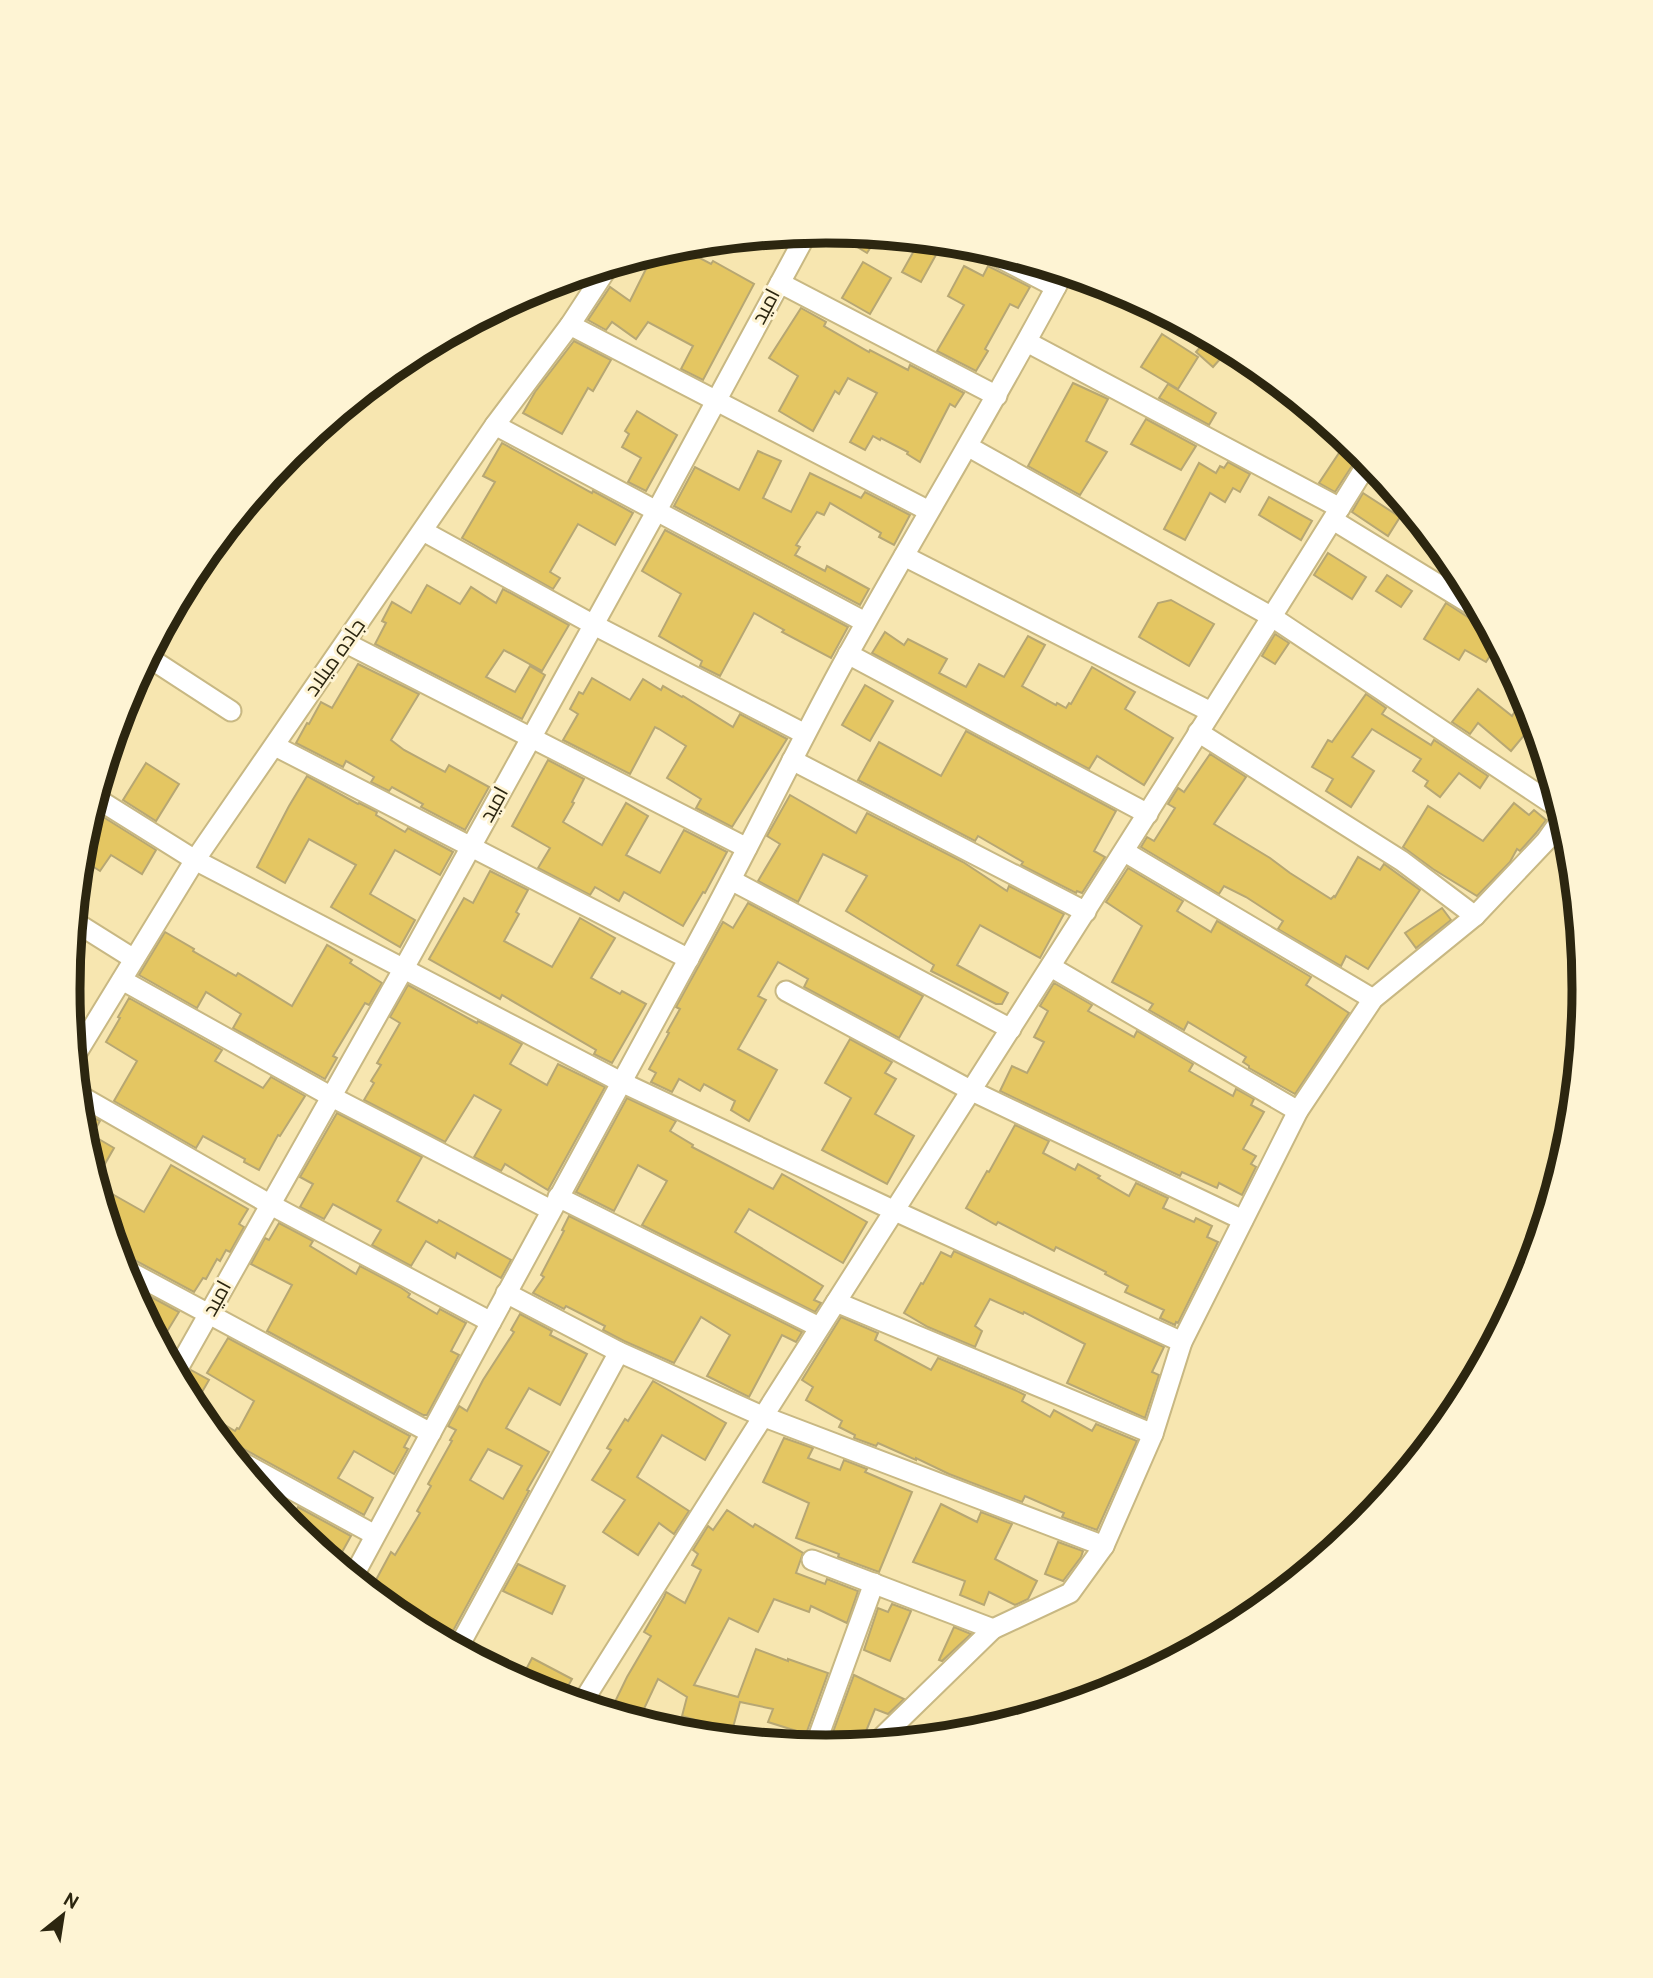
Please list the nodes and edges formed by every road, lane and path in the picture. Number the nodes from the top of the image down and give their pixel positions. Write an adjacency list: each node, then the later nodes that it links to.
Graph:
1 (801, 244): 4 (street, امید)
2 (600, 279): 5 (street, جاده میلاد)
3 (1060, 281): 6 (street)
4 (780, 283): 7 (street); 8 (street, امید)
5 (570, 325): 8 (street); 9 (street, جاده میلاد)
6 (1027, 342): 7 (street); 14 (street)
7 (997, 396): 10 (street)
8 (716, 402): 12 (street); 13 (street, امید)
9 (495, 425): 13 (street); 15 (street, جاده میلاد)
10 (968, 447): 12 (street); 18 (street)
11 (1363, 471): 14 (street)
12 (929, 511): 16 (street)
13 (656, 512): 19 (street); 20 (street, امید)
14 (1336, 514): 17 (street); 18 (street)
15 (424, 531): 20 (street); 21 (street, جاده میلاد)
16 (904, 556): 19 (street); 25 (street)
17 (1461, 598)
18 (1272, 617): 25 (street); 31 (street)
19 (866, 622): 22 (street)
20 (594, 625): 27 (street); 28 (street, امید)
21 (346, 643): 28 (street); 29 (street, جاده میلاد)
22 (848, 654): 27 (street); 33 (street)
23 (156, 662): 24 (street)
24 (231, 711)
25 (1211, 712): 26 (street)
26 (1198, 732): 33 (street); 41 (street)
27 (805, 734): 30 (street)
28 (532, 738): 35 (street, امید); 36 (street)
29 (275, 746): 35 (street); 38 (street, جاده میلاد)
30 (792, 760): 36 (street); 40 (street)
31 (1548, 801)
32 (104, 803): 38 (street)
33 (1148, 814): 37 (street)
34 (1555, 829): 41 (street)
35 (472, 847): 44 (street); 46 (street, امید)
36 (747, 848): 39 (street)
37 (1125, 852): 40 (street); 49 (street)
38 (195, 860): 43 (street, جاده میلاد); 46 (street)
39 (731, 880): 44 (street); 50 (street)
40 (1086, 912): 45 (street)
41 (1475, 916): 49 (street)
42 (83, 927): 43 (street)
43 (134, 959): 47 (street, جاده میلاد)
44 (689, 959): 52 (street)
45 (1051, 967): 50 (street); 56 (street)
46 (404, 968): 52 (street); 54 (street, امید)
47 (122, 980): 51 (street, جاده میلاد); 54 (street)
48 (786, 991): 53 (street)
49 (1373, 999): 56 (street)
50 (1012, 1029): 53 (street)
51 (82, 1042)
52 (621, 1082): 57 (street); 59 (street)
53 (972, 1091): 59 (street); 60 (street)
54 (332, 1097): 57 (street); 58 (street, امید)
55 (89, 1101): 58 (street)
56 (1298, 1111): 60 (street)
57 (554, 1203): 62 (street); 66 (street)
58 (271, 1205): 64 (street, امید); 65 (street)
59 (895, 1211): 63 (street); 67 (street)
60 (1243, 1220): 67 (street)
61 (138, 1276): 64 (street)
62 (506, 1293): 65 (street); 68 (street)
63 (835, 1302): 66 (street); 72 (street)
64 (209, 1315): 69 (street, امید); 71 (street)
65 (491, 1322): 71 (street)
66 (819, 1327): 70 (street)
67 (1182, 1342): 72 (street)
68 (619, 1352): 70 (street); 80 (street)
69 (181, 1363)
70 (762, 1416): 75 (street); 81 (street)
71 (431, 1433): 74 (street)
72 (1153, 1434): 75 (street)
73 (259, 1472): 74 (street)
74 (375, 1535): 77 (street)
75 (1104, 1546): 79 (street)
76 (812, 1560): 78 (street)
77 (357, 1569)
78 (874, 1583): 79 (street); 83 (street)
79 (993, 1629): 82 (street)
80 (462, 1640)
81 (587, 1695)
82 (887, 1732)
83 (819, 1735)

